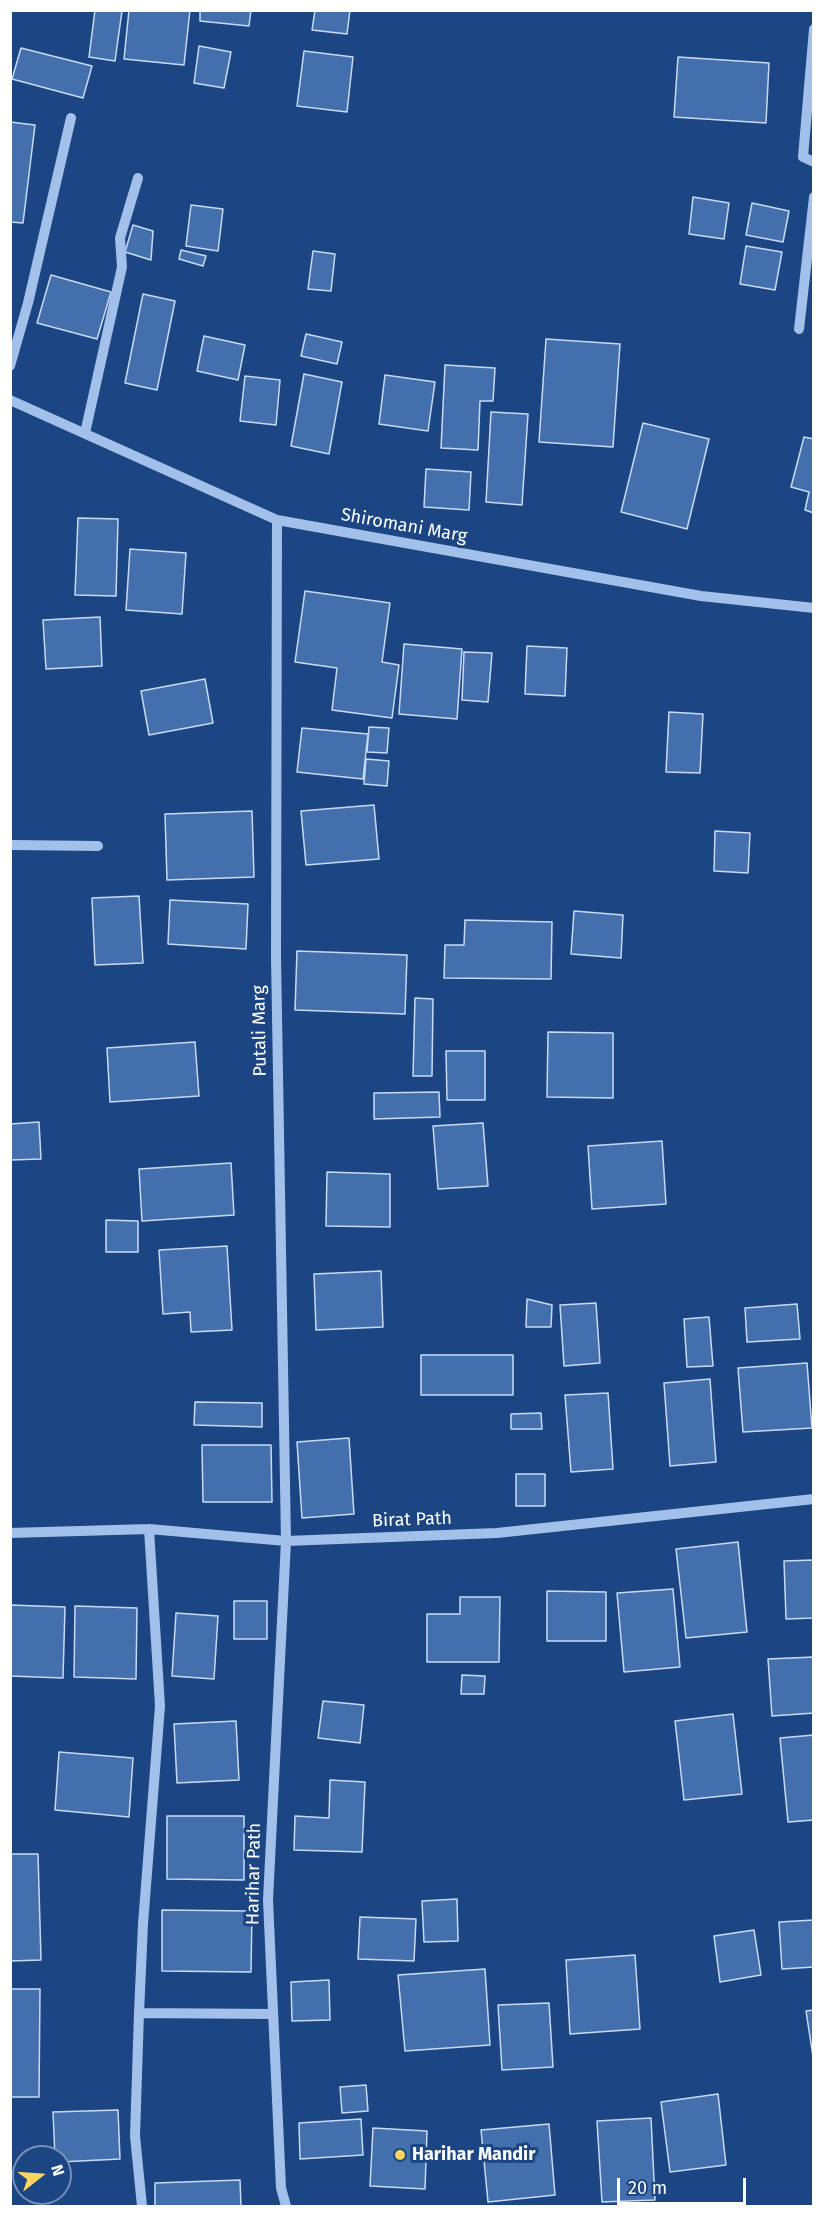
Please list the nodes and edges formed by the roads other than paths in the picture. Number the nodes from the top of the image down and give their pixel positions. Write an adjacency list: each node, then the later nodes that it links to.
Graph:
1 (813, 29): 3 (street)
2 (71, 118): 7 (street)
3 (813, 162)
4 (138, 178): 9 (street)
5 (813, 197): 6 (street)
6 (798, 329)
7 (10, 366)
8 (10, 400): 9 (street, Shiromani Marg)
9 (85, 433): 10 (street, Shiromani Marg)
10 (277, 520): 11 (street, Shiromani Marg); 17 (street, Putali Marg)
11 (813, 608)
12 (10, 845): 13 (street)
13 (98, 846)
14 (813, 1499): 17 (street, Birat Path)
15 (149, 1529): 16 (street, Birat Path); 17 (street, Birat Path); 18 (street)
16 (10, 1533)
17 (286, 1541): 19 (street, Harihar Path)
18 (139, 2013): 19 (street); 20 (street)
19 (272, 2014): 21 (street, Harihar Path)
20 (142, 2206)
21 (286, 2206)

